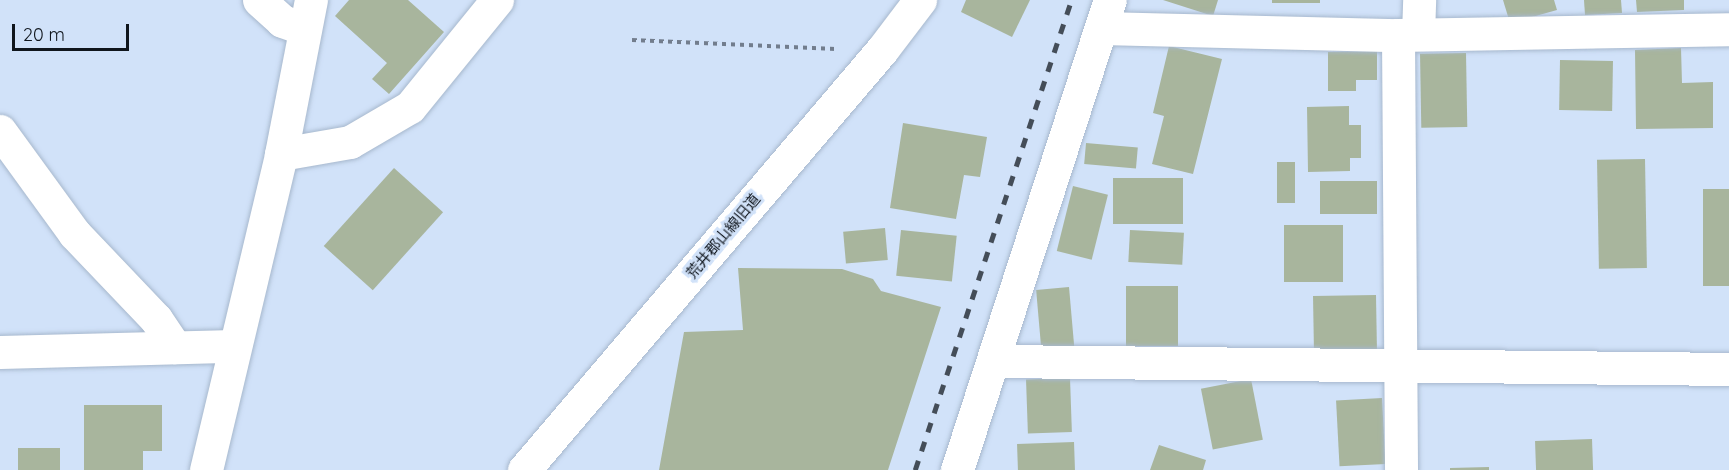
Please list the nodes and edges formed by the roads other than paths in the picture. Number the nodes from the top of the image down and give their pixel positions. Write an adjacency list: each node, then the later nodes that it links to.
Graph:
1 (259, 0): 5 (street)
2 (497, 0): 10 (street)
3 (920, 0): 18 (street, 荒井郡山線旧道)
4 (1419, 0): 8 (street)
5 (308, 14): 10 (street)
6 (1105, 14): 8 (street); 14 (street)
7 (1729, 28): 8 (street)
8 (1408, 34): 15 (street)
9 (0, 131): 12 (street)
10 (281, 154): 11 (street)
11 (234, 346): 12 (street); 17 (street)
12 (175, 347): 13 (street)
13 (0, 352)
14 (995, 360): 15 (street); 19 (street)
15 (1400, 368): 16 (street); 20 (street)
16 (1729, 369)
17 (206, 470)
18 (524, 470)
19 (957, 470)
20 (1401, 470)

